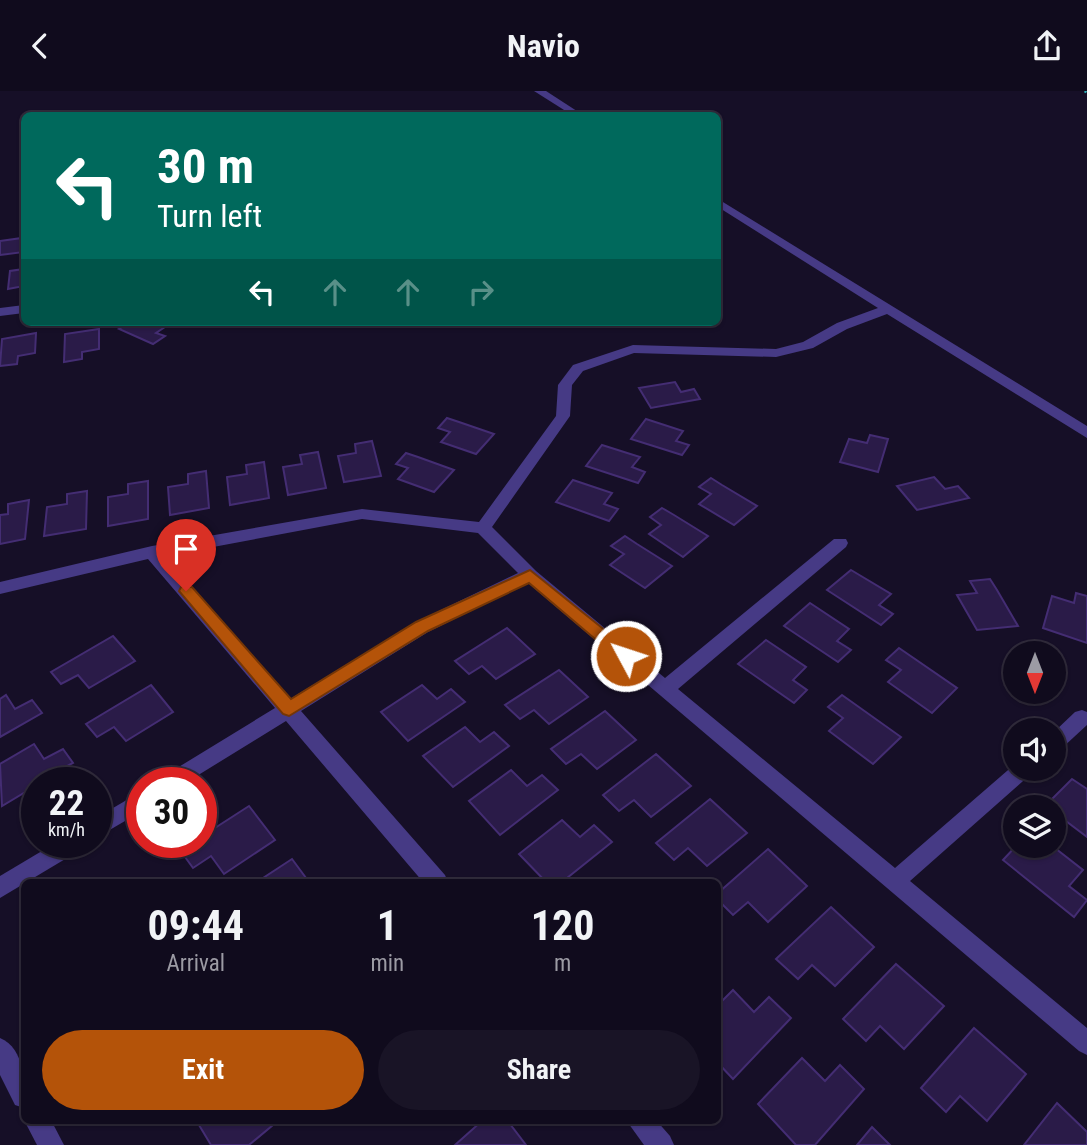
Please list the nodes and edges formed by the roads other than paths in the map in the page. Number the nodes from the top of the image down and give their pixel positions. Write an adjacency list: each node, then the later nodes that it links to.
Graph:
1 (539, 91): 2 (street)
2 (573, 112)
3 (721, 204): 4 (street)
4 (890, 308): 7 (street); 8 (street)
5 (21, 309): 6 (street)
6 (0, 312)
7 (1087, 433)
8 (483, 528): 10 (street); 11 (street)
9 (840, 543): 13 (street)
10 (152, 552): 12 (street); 14 (street)
11 (530, 575): 13 (street); 14 (street)
12 (0, 588)
13 (665, 688): 21 (street)
14 (289, 709): 17 (street); 20 (street)
15 (1082, 718): 16 (street)
16 (1066, 732)
17 (195, 767)
18 (1009, 781): 21 (street)
19 (49, 858): 22 (street)
20 (434, 879)
21 (894, 882): 23 (street)
22 (0, 888)
23 (1087, 1043)
24 (0, 1050): 25 (street)
25 (21, 1090)
26 (39, 1124): 28 (street)
27 (643, 1124): 29 (street)
28 (51, 1145)
29 (661, 1145)

